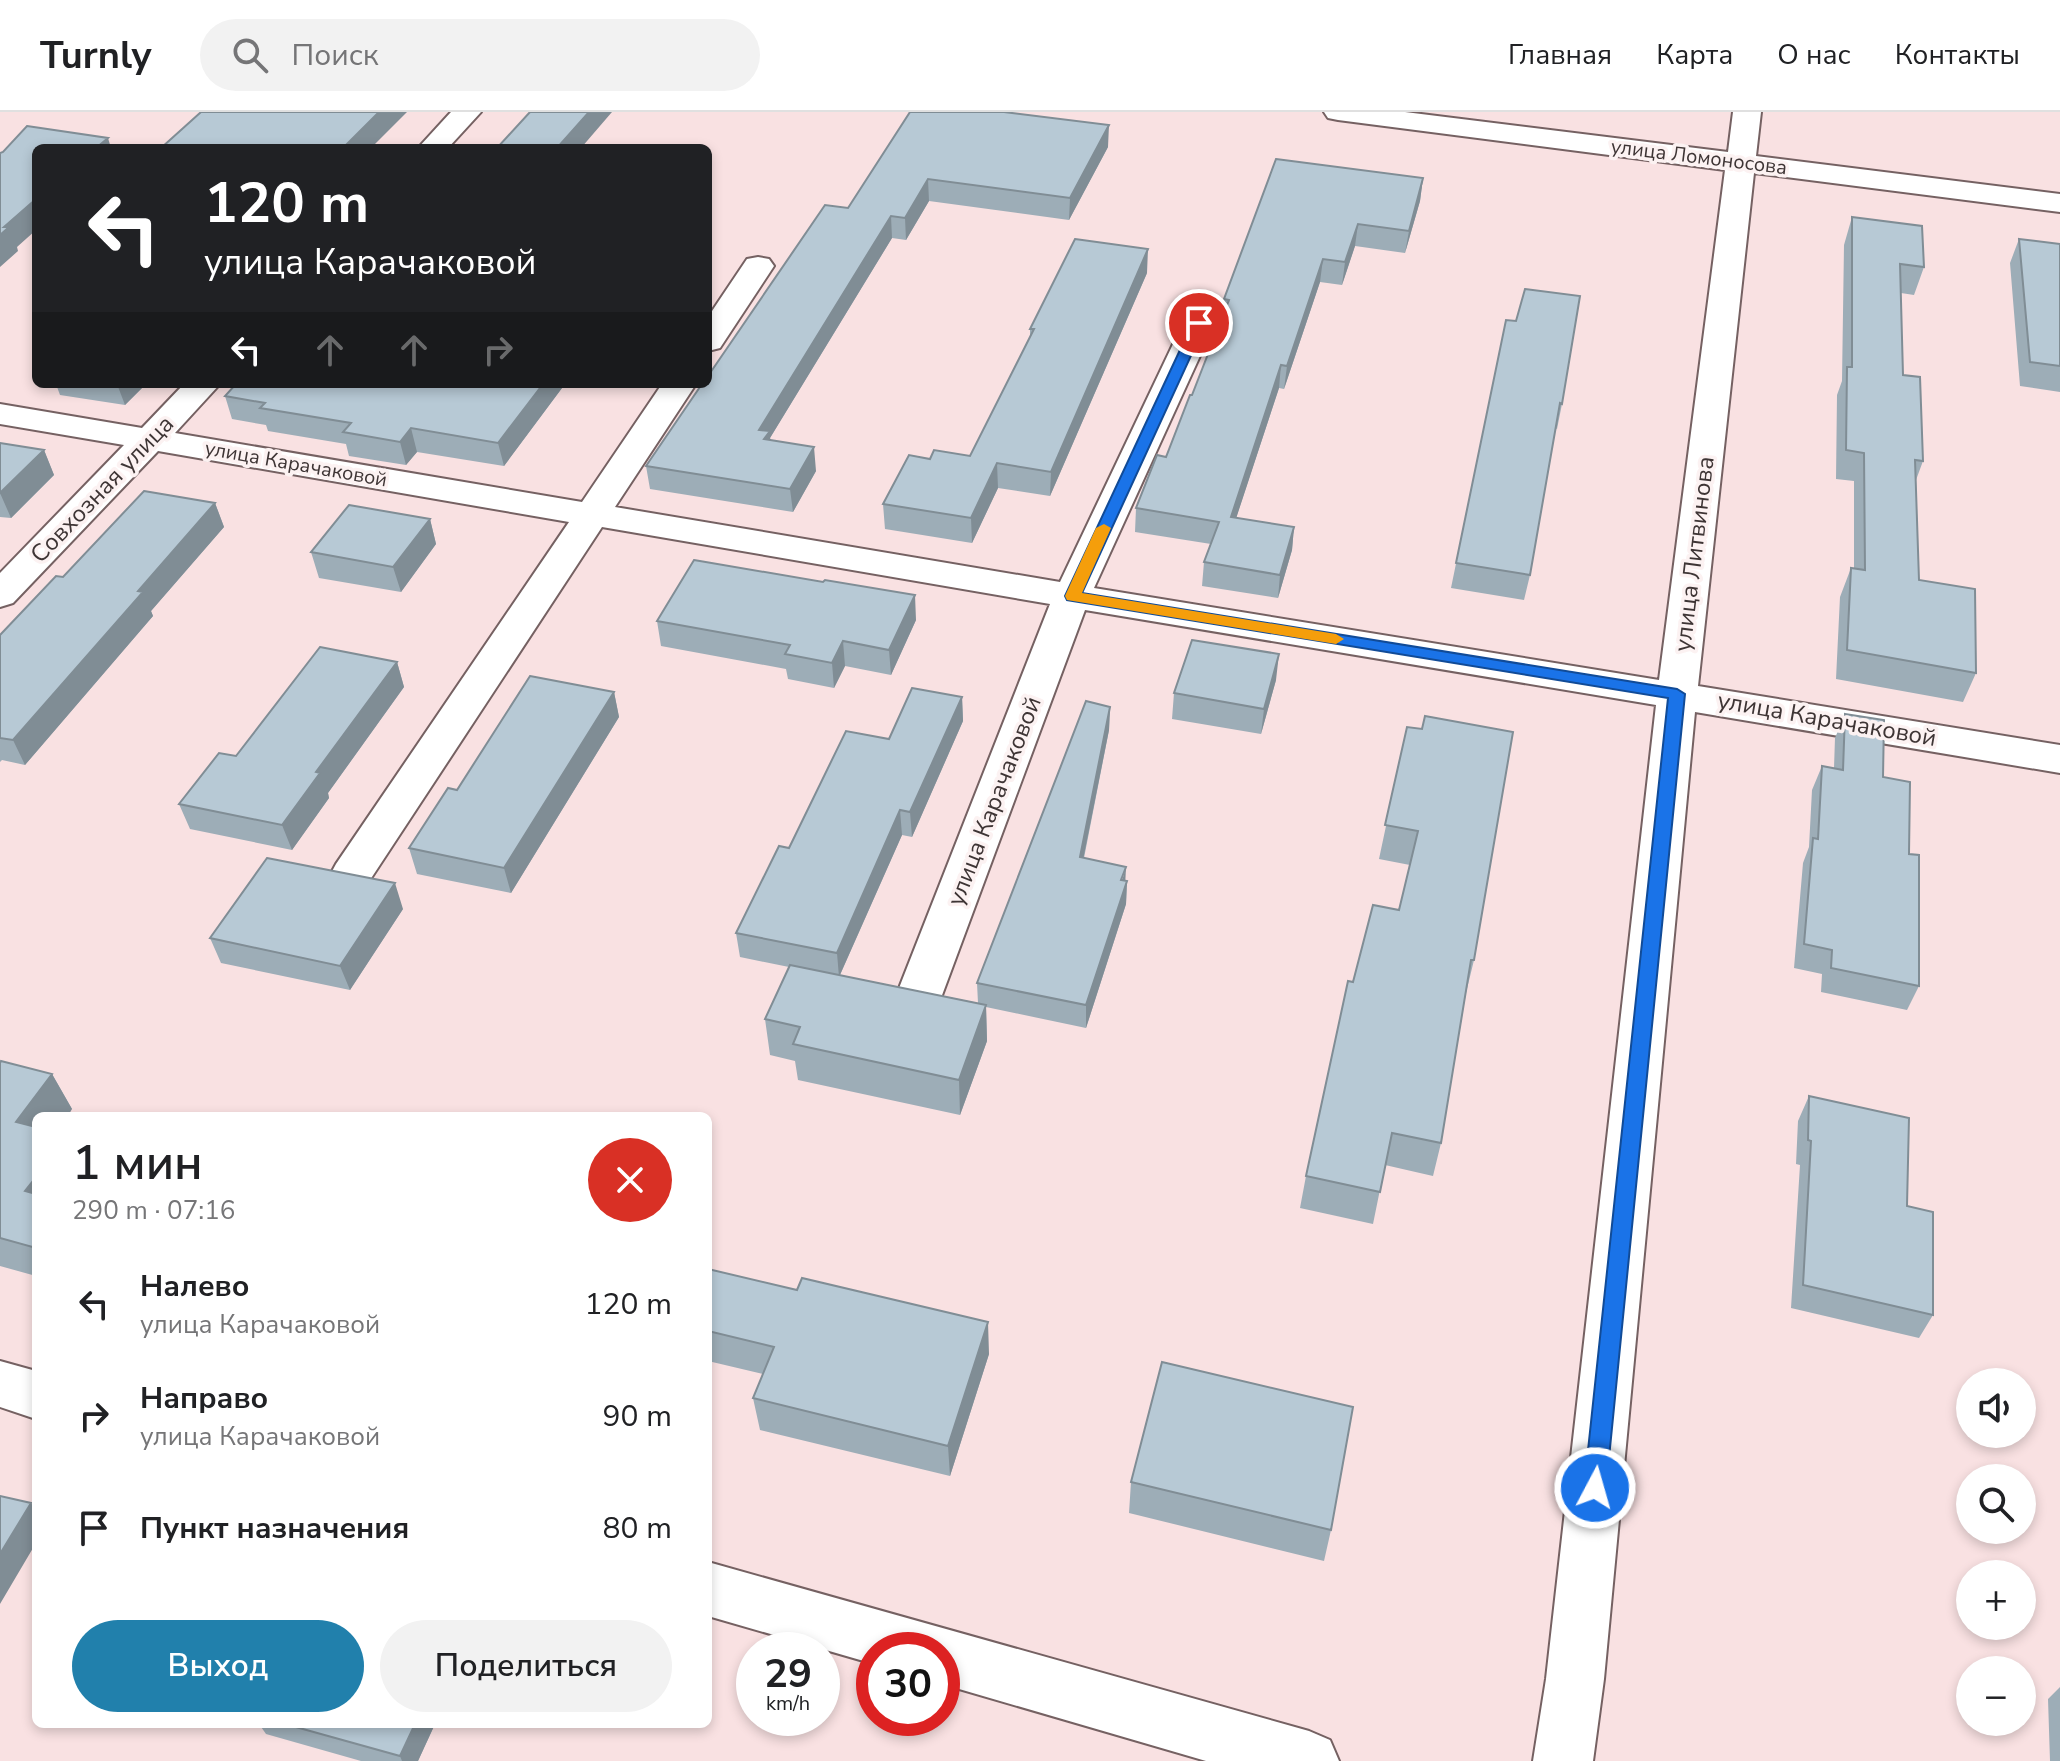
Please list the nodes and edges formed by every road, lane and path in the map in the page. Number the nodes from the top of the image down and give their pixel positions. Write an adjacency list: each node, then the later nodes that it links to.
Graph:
1 (467, 112): 4 (street)
2 (1338, 112): 5 (street, улица Ломоносова)
3 (1747, 112): 5 (street, улица Литвинова)
4 (436, 144)
5 (1740, 162): 6 (street, улица Ломоносова); 17 (street, улица Литвинова)
6 (2060, 203)
7 (758, 266): 9 (street)
8 (1199, 323): 16 (street, улица Карачаковой)
9 (712, 335)
10 (199, 388): 13 (street, Совхозная улица)
11 (676, 388): 14 (street)
12 (0, 414): 13 (street, улица Карачаковой)
13 (150, 439): 14 (street, улица Карачаковой); 15 (street, Совхозная улица)
14 (592, 515): 16 (street, улица Карачаковой); 19 (street)
15 (0, 595)
16 (1072, 596): 17 (street, улица Карачаковой); 20 (street, улица Карачаковой)
17 (1677, 694): 18 (street, улица Карачаковой); 27 (street, улица Литвинова)
18 (2060, 759)
19 (351, 875)
20 (915, 1006)
21 (0, 1384): 22 (street)
22 (32, 1394)
23 (712, 1590): 24 (street)
24 (858, 1632)
25 (960, 1661): 26 (street)
26 (1309, 1761)
27 (1563, 1761)

